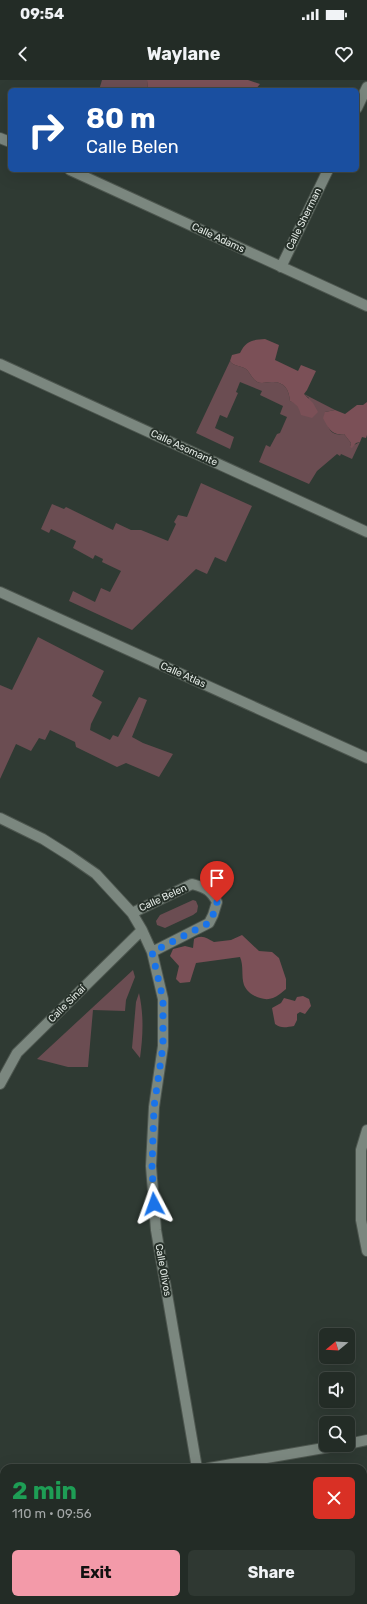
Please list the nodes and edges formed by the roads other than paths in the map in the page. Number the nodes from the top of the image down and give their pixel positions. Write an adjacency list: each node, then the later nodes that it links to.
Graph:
1 (367, 87): 2 (street)
2 (359, 104)
3 (74, 172): 5 (street, Calle Adams)
4 (327, 172): 5 (street, Calle Sherman)
5 (281, 267): 6 (street, Calle Adams)
6 (367, 306)
7 (0, 364): 8 (street, Calle Asomante)
8 (367, 532)
9 (0, 592): 10 (street, Calle Atlas)
10 (367, 758)
11 (0, 818): 12 (street, Calle Belen)
12 (132, 913): 13 (street, Calle Olivos); 14 (street, Calle Belen)
13 (142, 930): 14 (street, Calle Olivos); 15 (street, Calle Sinaí)
14 (152, 952): 21 (street, Calle Olivos)
15 (0, 1084)
16 (367, 1130): 17 (street)
17 (367, 1251)
18 (367, 1440): 19 (street)
19 (355, 1443)
20 (319, 1449): 22 (street)
21 (197, 1464)
22 (232, 1464)

